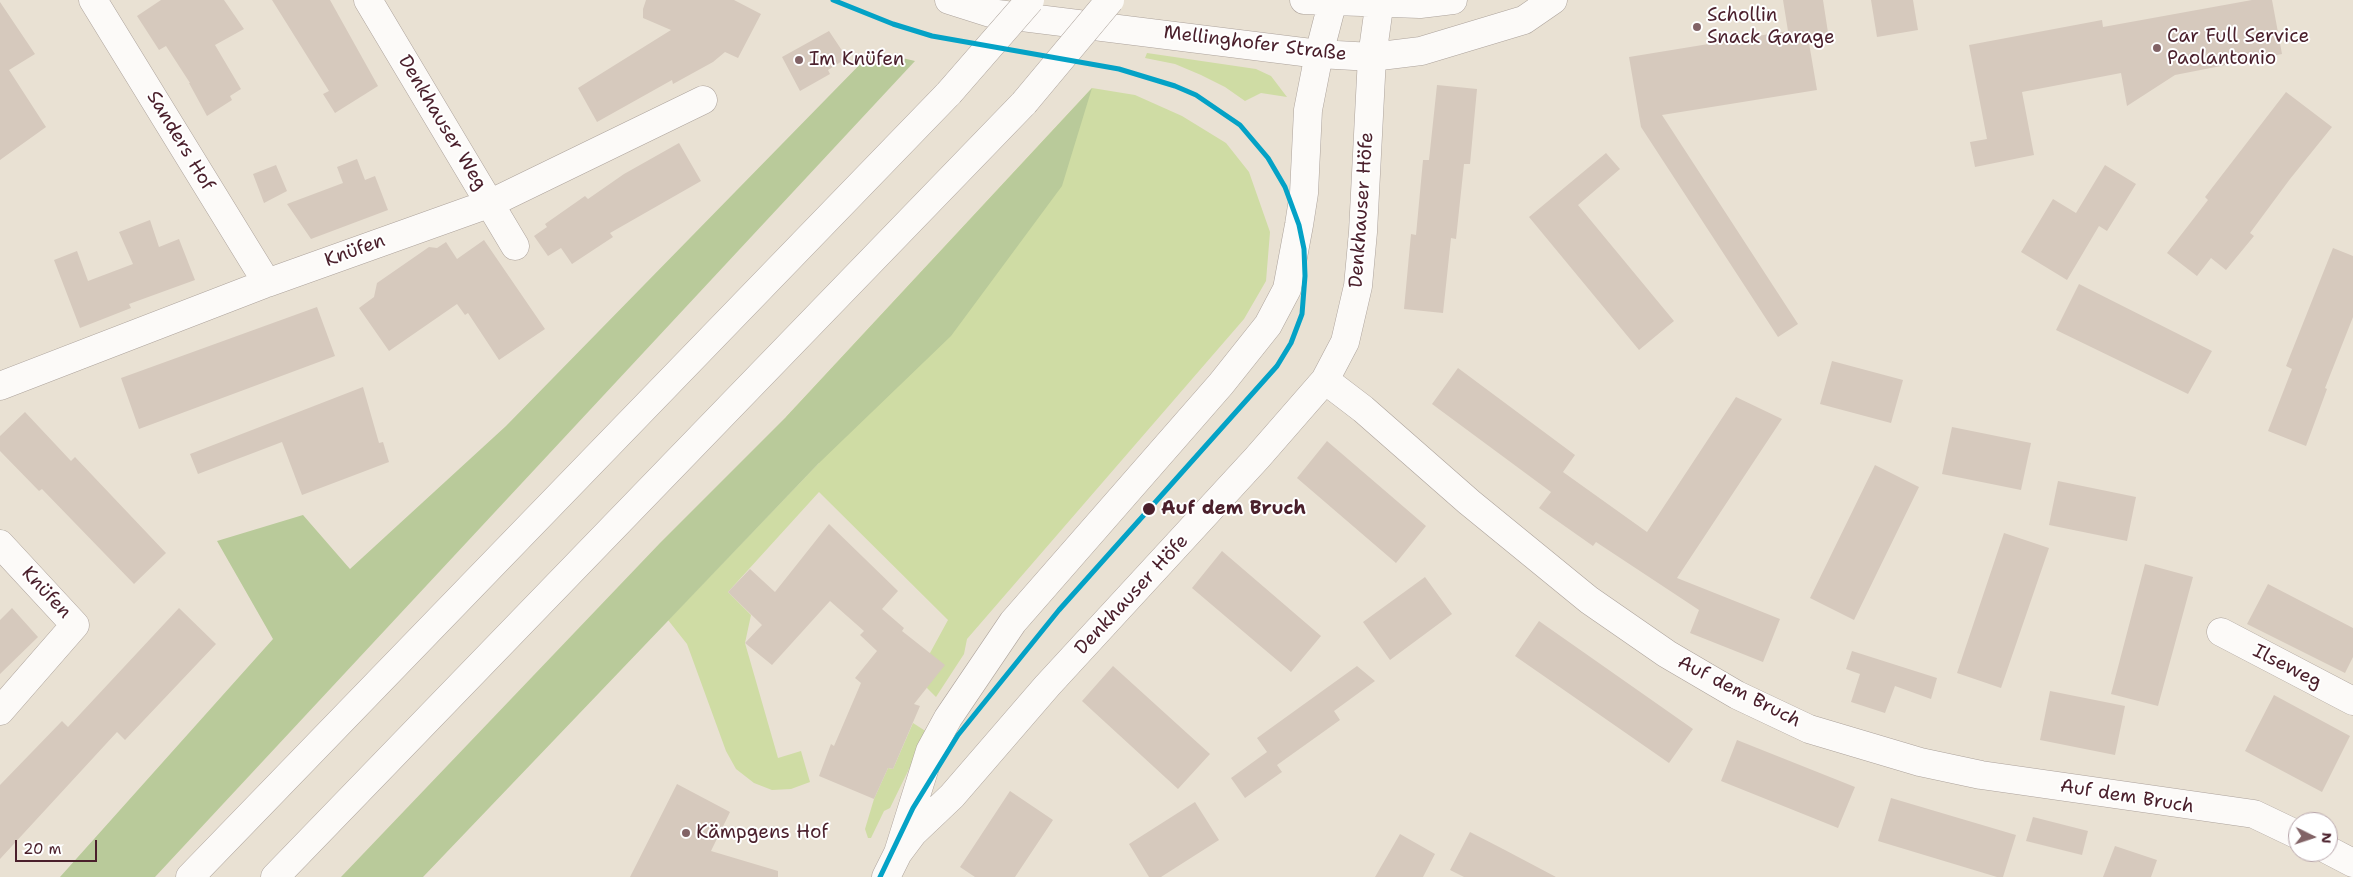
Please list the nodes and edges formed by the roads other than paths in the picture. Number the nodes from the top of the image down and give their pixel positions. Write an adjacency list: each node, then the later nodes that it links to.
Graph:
1 (93, 0): 16 (main road, Sanders Hof)
2 (368, 0): 14 (main road, Denkhauser Weg)
3 (949, 0): 11 (main road, Mellinghofer Straße)
4 (1030, 0): 25 (main road, bridge)
5 (1110, 0): 26 (main road, bridge)
6 (1304, 0): 9 (main road)
7 (1453, 0): 10 (main road)
8 (1553, 0): 12 (main road, Mellinghofer Straße)
9 (1332, 1): 10 (main road); 11 (main road, Denkhauser Höfe)
10 (1380, 1): 12 (main road, Denkhauser Höfe)
11 (1320, 54): 12 (main road, Mellinghofer Straße); 24 (main road, Denkhauser Höfe)
12 (1372, 57): 17 (main road, Denkhauser Höfe)
13 (703, 100): 14 (main road, Knüfen)
14 (491, 203): 15 (main road, Denkhauser Weg); 16 (main road, Knüfen)
15 (515, 246)
16 (266, 283): 18 (main road, Knüfen)
17 (1325, 380): 23 (main road, Auf dem Bruch); 24 (main road, Denkhauser Höfe)
18 (0, 386)
19 (0, 544): 22 (main road, Knüfen)
20 (2221, 632): 21 (main road, Ilseweg)
21 (2353, 701)
22 (0, 711)
23 (2288, 829)
24 (898, 853): 27 (main road, Denkhauser Höfe)
25 (190, 877)
26 (275, 877)
27 (886, 877)

